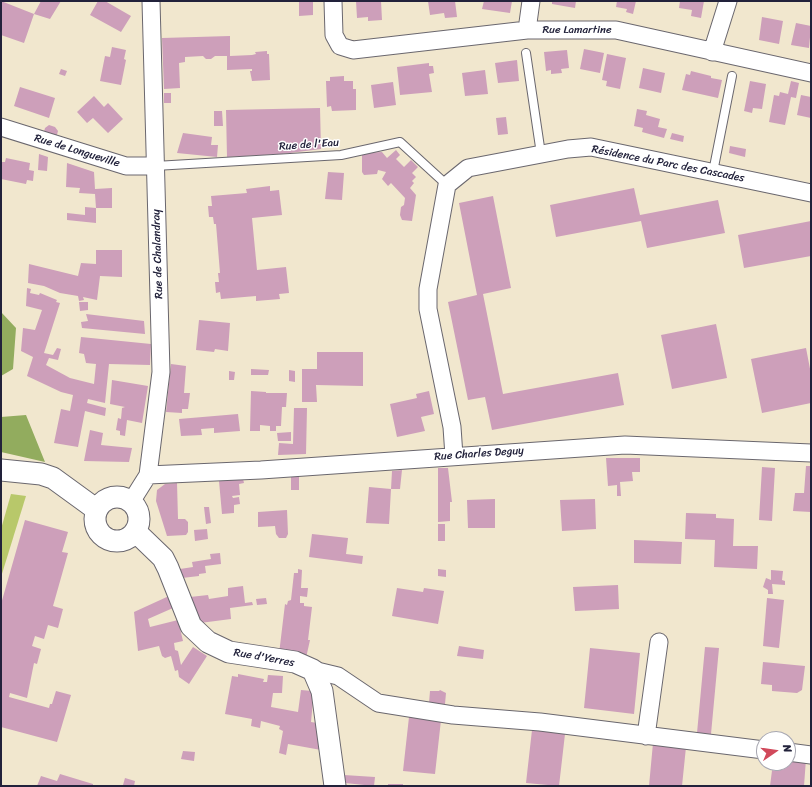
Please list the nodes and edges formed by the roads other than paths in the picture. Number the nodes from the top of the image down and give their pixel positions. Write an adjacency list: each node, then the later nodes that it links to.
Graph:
1 (151, 1): 12 (street, Rue de Chalandray)
2 (333, 1): 5 (street, Rue Lamartine)
3 (531, 1): 5 (street)
4 (728, 1): 6 (street)
5 (527, 30): 6 (street, Rue Lamartine)
6 (712, 52): 8 (street, Rue Lamartine)
7 (526, 53): 11 (lane)
8 (811, 72)
9 (732, 76): 13 (lane)
10 (1, 127): 12 (street, Rue de Longueville)
11 (541, 154): 13 (street, Résidence du Parc des Cascades); 14 (street, Résidence du Parc des Cascades)
12 (155, 166): 14 (lane, Rue de l'Eau); 19 (street, Rue de Chalandray)
13 (713, 172): 15 (street, Résidence du Parc des Cascades)
14 (447, 185): 17 (street)
15 (811, 193)
16 (811, 453): 17 (street, Rue Charles Deguy)
17 (454, 456): 19 (street, Rue Charles Deguy)
18 (1, 470): 21 (street)
19 (148, 475): 20 (street, Rue de Chalandray)
20 (131, 502): 21 (street); 22 (street)
21 (97, 510): 22 (street)
22 (136, 532): 24 (street, Rue d'Yerres)
23 (659, 642): 25 (street)
24 (313, 670): 25 (street); 29 (street)
25 (646, 736): 26 (street)
26 (756, 749)
27 (796, 753): 28 (street)
28 (811, 755)
29 (335, 786)

